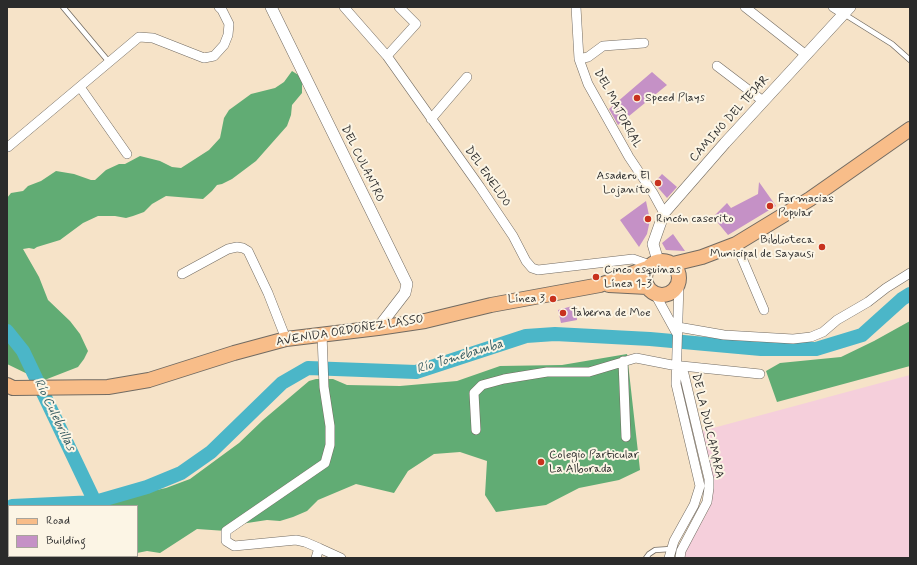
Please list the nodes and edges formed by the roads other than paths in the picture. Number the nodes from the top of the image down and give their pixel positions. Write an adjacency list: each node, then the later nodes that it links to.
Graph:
1 (63, 7): 15 (lane)
2 (219, 7): 15 (street)
3 (270, 7): 35 (street, DEL CULANTRO)
4 (344, 7): 12 (street, DEL ENELDO)
5 (399, 7): 12 (street)
6 (576, 7): 13 (street, DEL MATORRAL)
7 (746, 7): 11 (street)
8 (833, 7): 9 (street)
9 (847, 10): 11 (street, CAMINO DEL TEJAR); 14 (lane)
10 (644, 43): 13 (street)
11 (806, 55): 19 (street, CAMINO DEL TEJAR)
12 (386, 56): 20 (street, DEL ENELDO)
13 (579, 59): 24 (street, DEL MATORRAL)
14 (910, 60)
15 (109, 62): 18 (street)
16 (717, 66): 19 (street)
17 (467, 77): 20 (street)
18 (80, 87): 22 (street); 23 (street)
19 (763, 101): 24 (street, CAMINO DEL TEJAR)
20 (431, 119): 28 (street, DEL ENELDO)
21 (910, 129): 25 (main road)
22 (8, 147)
23 (127, 154)
24 (664, 213): 28 (street, CAMINO DEL TEJAR)
25 (736, 244): 26 (main road); 34 (street)
26 (702, 257): 27 (main road); 31 (main road)
27 (673, 264): 28 (main road); 31 (main road)
28 (651, 265): 32 (main road, AVENIDA ORDOÑEZ LASSO); 33 (main road)
29 (910, 273): 36 (street)
30 (182, 274): 38 (street)
31 (679, 281): 33 (main road); 36 (street, DE LA DULCAMARA)
32 (600, 285): 33 (main road, AVENIDA ORDOÑEZ LASSO); 35 (main road, AVENIDA ORDOÑEZ LASSO)
33 (651, 290): 36 (street, DE LA DULCAMARA)
34 (764, 310)
35 (378, 328): 37 (main road, AVENIDA ORDOÑEZ LASSO)
36 (677, 331): 40 (street, DE LA DULCAMARA)
37 (322, 334): 38 (main road, AVENIDA ORDOÑEZ LASSO); 45 (street)
38 (286, 339): 42 (main road, AVENIDA ORDOÑEZ LASSO)
39 (623, 361): 40 (street); 43 (street); 44 (street)
40 (678, 363): 41 (street); 46 (street, DE LA DULCAMARA); 50 (street, DE LA DULCAMARA)
41 (760, 374)
42 (10, 386)
43 (476, 430)
44 (626, 437)
45 (319, 548): 47 (street); 48 (street)
46 (670, 554): 49 (lane)
47 (316, 558)
48 (341, 558)
49 (646, 558)
50 (680, 558)

